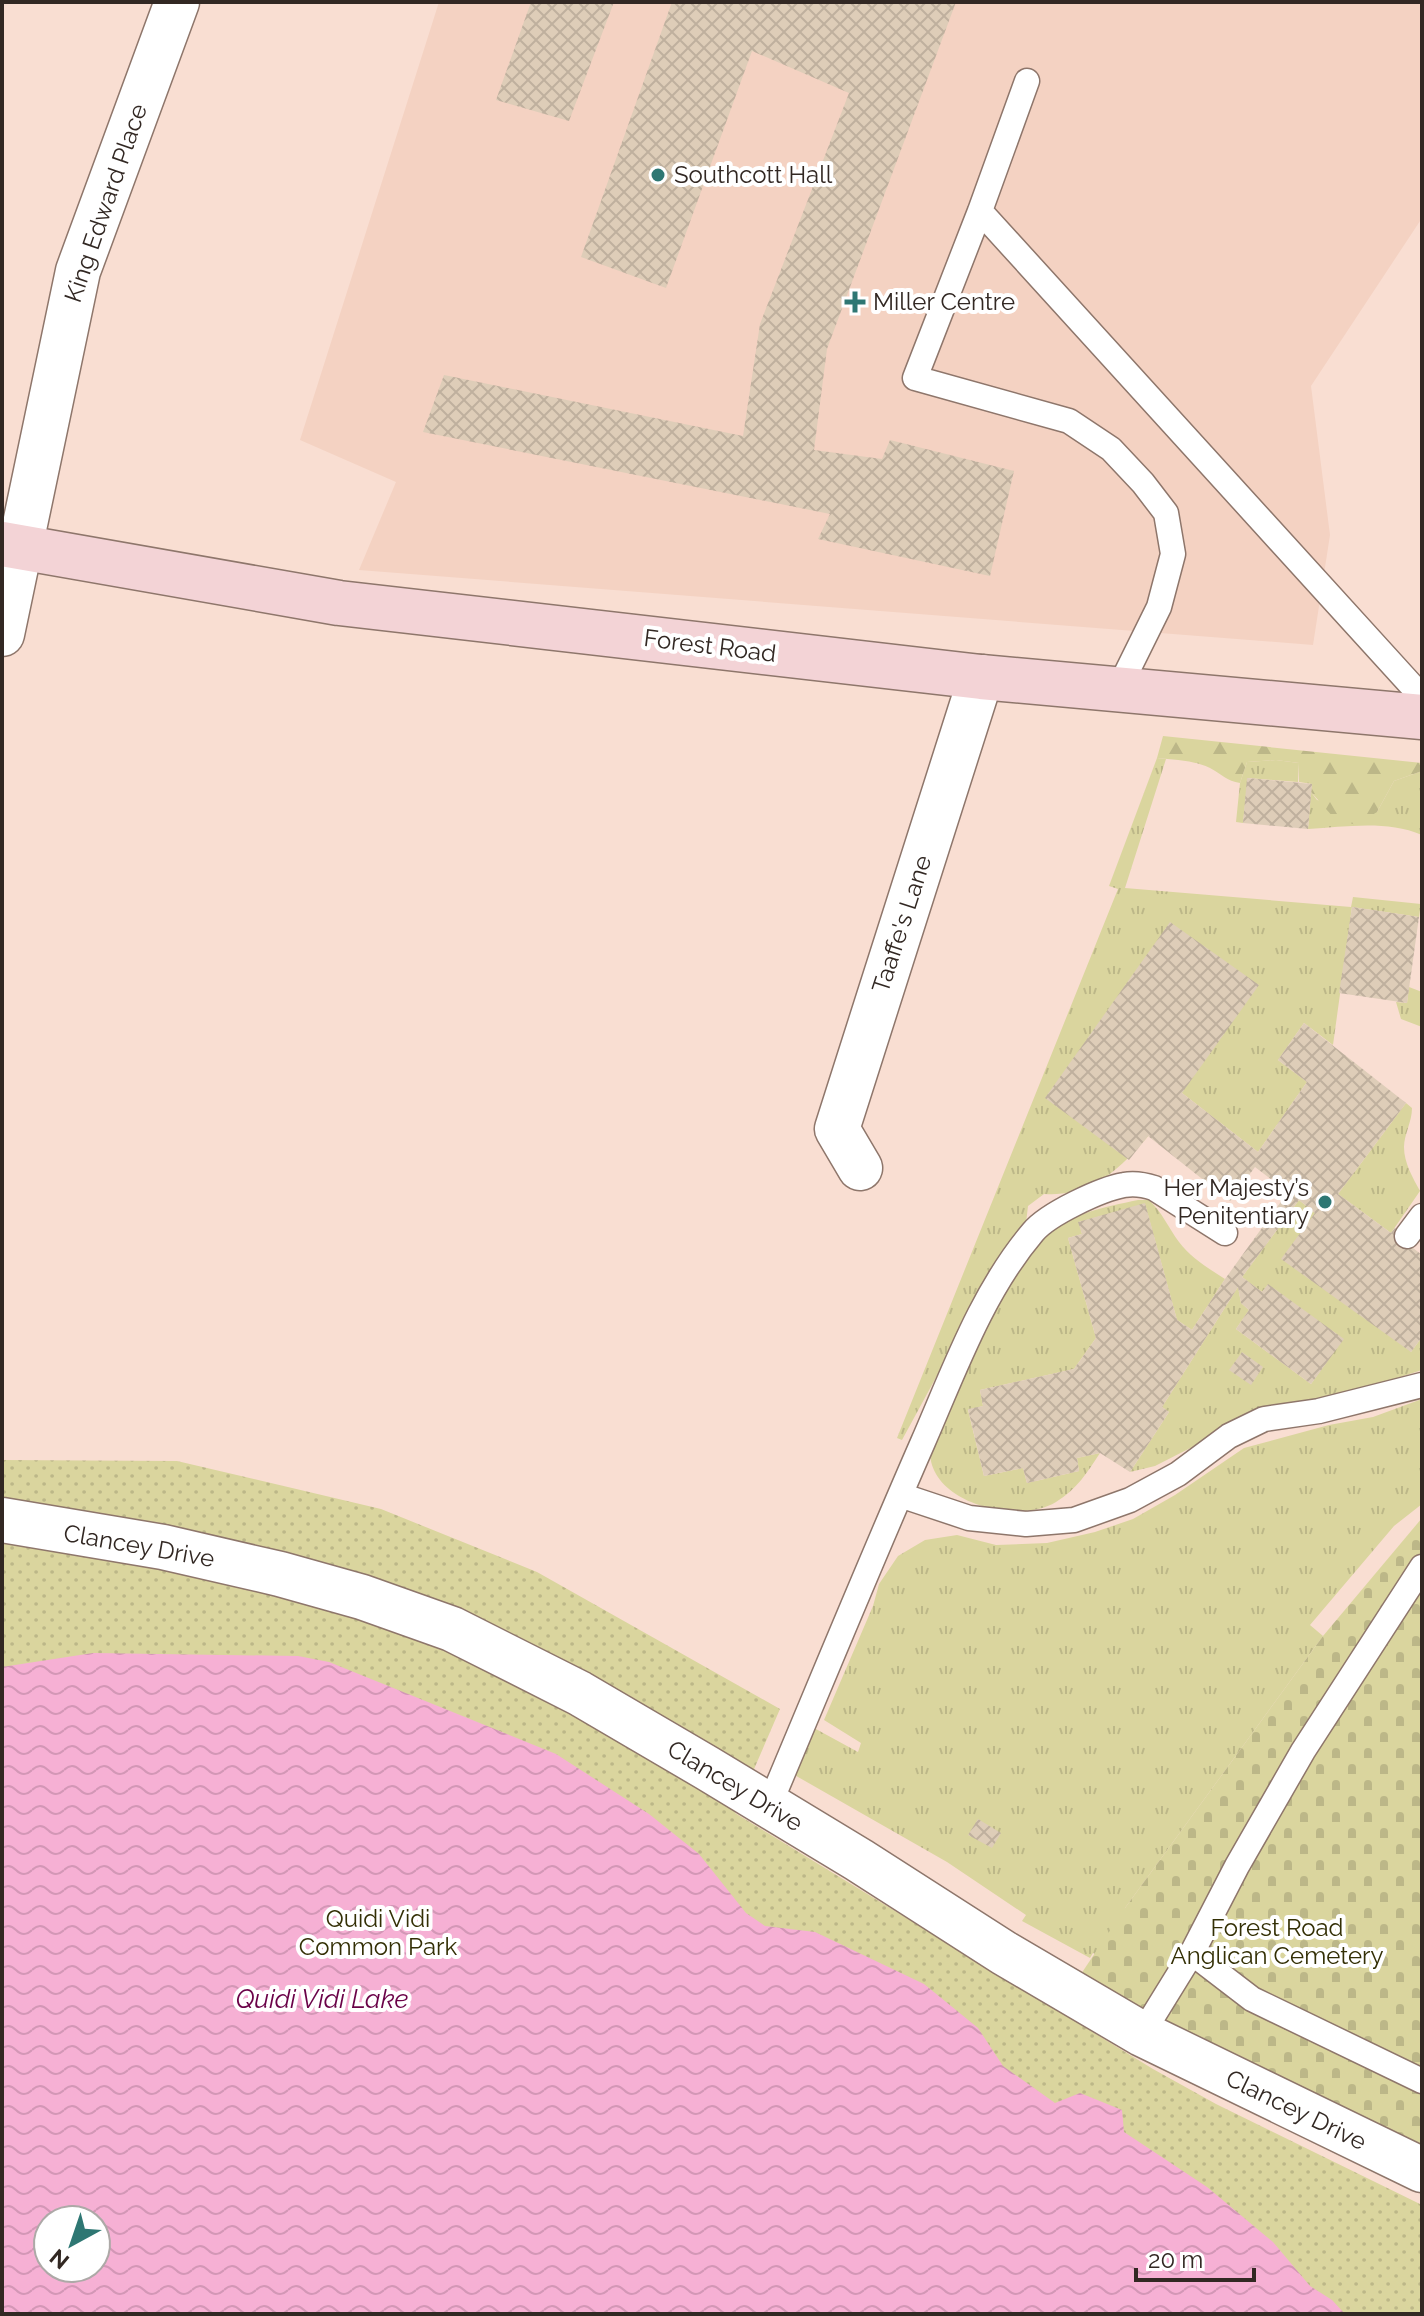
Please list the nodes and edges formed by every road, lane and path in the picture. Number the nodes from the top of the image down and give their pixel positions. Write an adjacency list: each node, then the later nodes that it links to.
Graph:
1 (177, 2): 4 (street, King Edward Place)
2 (1027, 81): 3 (lane)
3 (980, 211): 7 (lane); 8 (lane)
4 (11, 546): 5 (street, King Edward Place); 6 (street, Forest Road)
5 (2, 634)
6 (981, 677): 7 (street, Forest Road); 10 (street, Taaffe's Lane)
7 (1119, 688): 9 (street, Forest Road)
8 (1422, 697)
9 (1422, 717)
10 (860, 1168)
11 (1422, 1216): 13 (lane)
12 (1225, 1233): 15 (lane)
13 (1407, 1236)
14 (1422, 1385): 15 (lane)
15 (900, 1495): 18 (lane)
16 (2, 1520): 18 (street, Clancey Drive)
17 (1422, 1567): 19 (lane)
18 (769, 1806): 20 (street, Clancey Drive)
19 (1192, 1953): 20 (lane); 21 (lane)
20 (1142, 2034): 22 (street, Clancey Drive)
21 (1422, 2081)
22 (1422, 2170)

